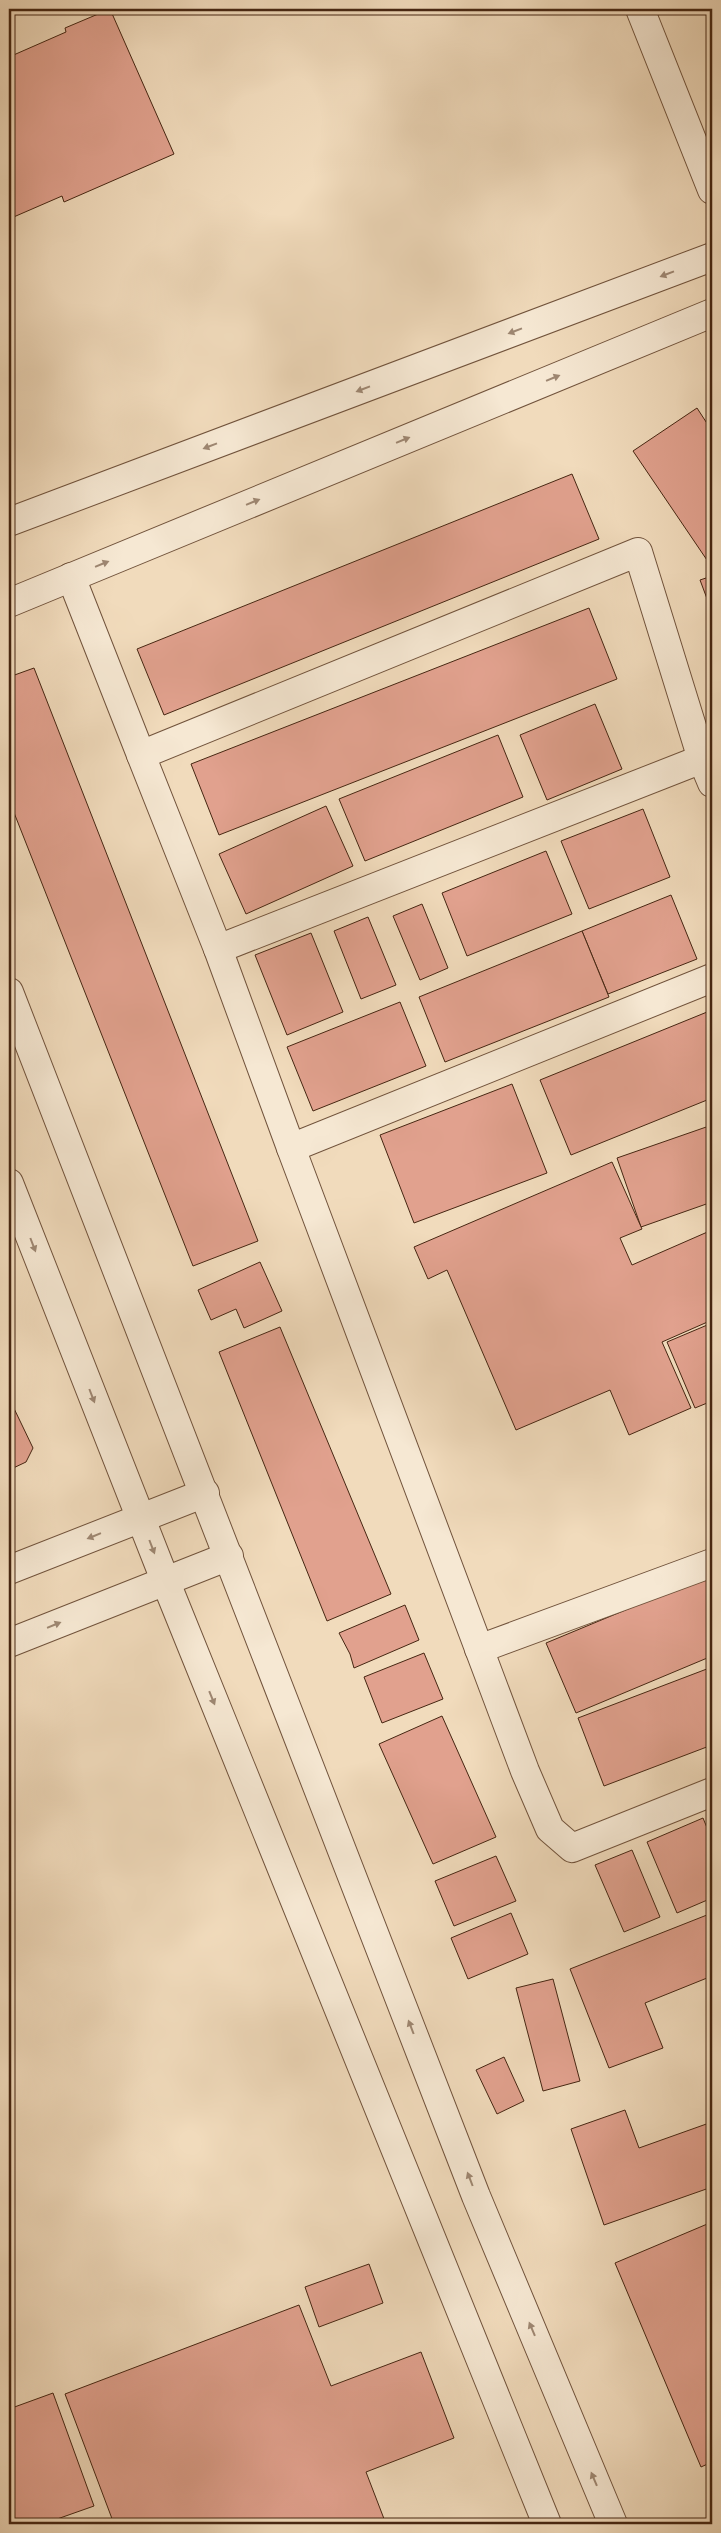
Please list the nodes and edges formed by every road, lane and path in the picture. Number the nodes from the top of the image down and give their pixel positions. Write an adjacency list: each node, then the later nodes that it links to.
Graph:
1 (640, 9): 2 (street)
2 (712, 190)
3 (712, 257): 5 (street, one-way to 5)
4 (712, 313): 6 (street, one-way to 4)
5 (9, 522)
6 (71, 577): 7 (street); 8 (street)
7 (9, 602)
8 (141, 755): 9 (street); 10 (street)
9 (707, 771): 10 (street)
10 (218, 949): 13 (street)
11 (712, 978): 13 (street)
12 (9, 992): 15 (street)
13 (291, 1148): 22 (street)
14 (9, 1183): 16 (street, one-way to 16)
15 (205, 1493): 16 (street); 17 (street)
16 (140, 1518): 19 (street, one-way to 19); 20 (street, one-way to 20)
17 (229, 1556): 20 (street); 25 (street, one-way to 17)
18 (712, 1562): 22 (street)
19 (9, 1570)
20 (164, 1580): 21 (street, one-way to 20); 24 (street, one-way to 24)
21 (9, 1643)
22 (479, 1649): 23 (street)
23 (712, 1792)
24 (547, 2524)
25 (613, 2524)

